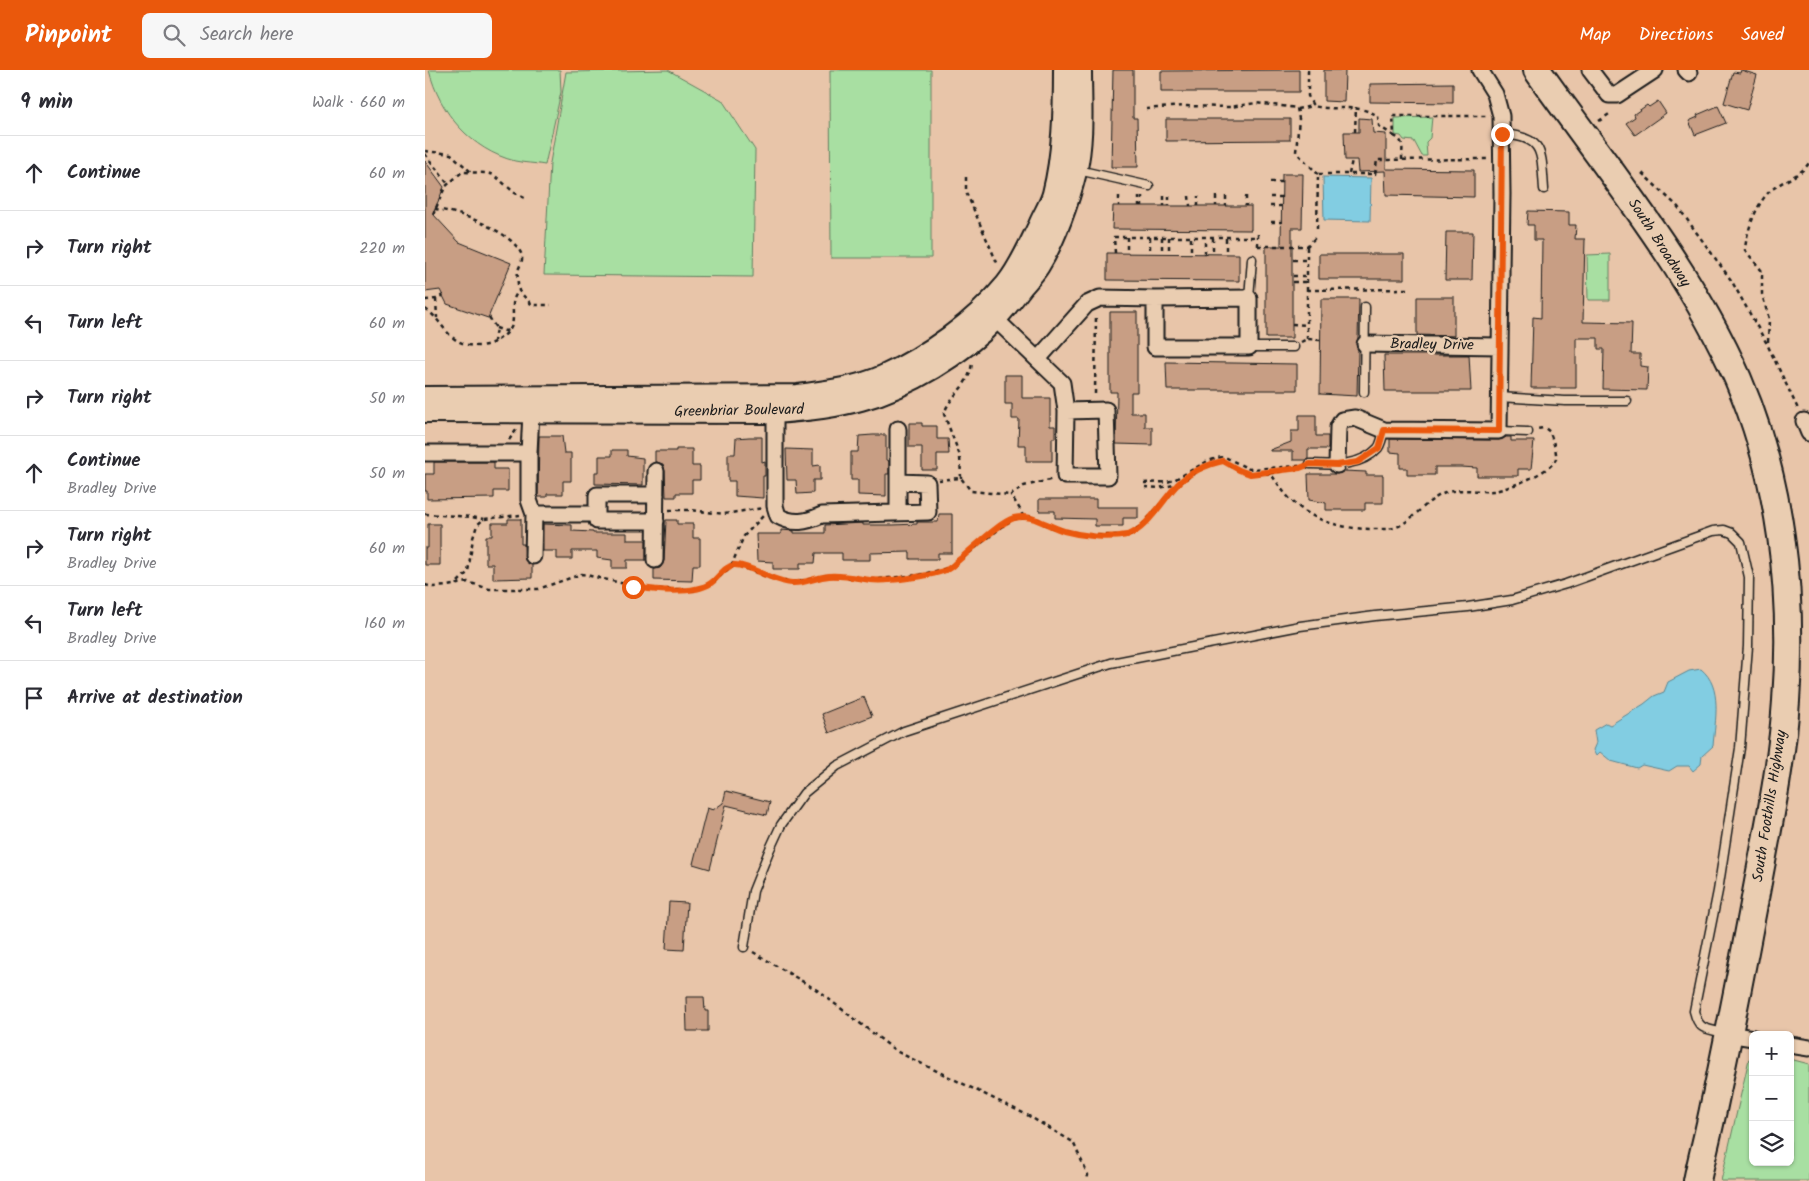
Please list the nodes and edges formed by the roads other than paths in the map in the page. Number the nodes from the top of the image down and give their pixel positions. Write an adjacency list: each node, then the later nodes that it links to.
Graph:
1 (1064, 70): 8 (street, Greenbriar Boulevard)
2 (1081, 70): 8 (street, Greenbriar Boulevard)
3 (1480, 70): 7 (street)
4 (1537, 70): 30 (highway, South Broadway)
5 (1590, 70): 6 (street)
6 (1655, 70)
7 (1502, 134): 10 (lane); 18 (street)
8 (1068, 168): 9 (lane); 15 (street, Greenbriar Boulevard)
9 (1149, 186)
10 (1544, 189)
11 (1252, 259): 12 (lane)
12 (1249, 298): 13 (street); 19 (street)
13 (1155, 299): 19 (street); 20 (street)
14 (1365, 306): 16 (lane)
15 (990, 314): 20 (street); 25 (street, Greenbriar Boulevard)
16 (1365, 344): 18 (street, Bradley Drive); 21 (lane)
17 (1297, 345): 19 (lane)
18 (1499, 346): 23 (street)
19 (1249, 347)
20 (1039, 359): 26 (street)
21 (1364, 392)
22 (425, 397): 25 (street, Greenbriar Boulevard)
23 (1499, 397): 24 (lane); 32 (street)
24 (1627, 401)
25 (775, 404): 28 (street, Greenbriar Boulevard); 41 (street)
26 (1065, 411): 26 (street)
27 (425, 412): 28 (street, Greenbriar Boulevard)
28 (531, 412): 35 (street)
29 (898, 429): 39 (street)
30 (1756, 429): 48 (highway, South Foothills Highway)
31 (1384, 430): 32 (street); 36 (lane); 36 (street)
32 (1499, 431): 33 (lane)
33 (1528, 432)
34 (425, 453): 35 (street)
35 (529, 454): 42 (street)
36 (1337, 465): 37 (lane)
37 (1307, 466)
38 (656, 471): 40 (street)
39 (898, 482): 41 (street); 41 (street)
40 (656, 494): 43 (street); 44 (street)
41 (898, 512)
42 (533, 514): 43 (street); 45 (street)
43 (597, 514): 44 (street)
44 (656, 516): 46 (street)
45 (533, 556)
46 (655, 560)
47 (744, 947): 48 (lane)
48 (1740, 1036): 51 (highway, South Foothills Highway)
49 (1794, 1046): 50 (street)
50 (1809, 1048)
51 (1697, 1181)

